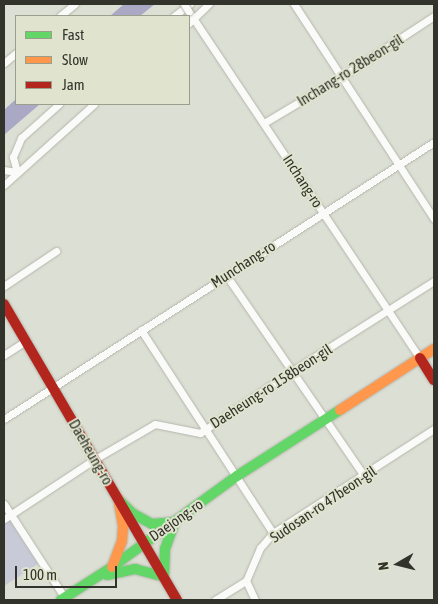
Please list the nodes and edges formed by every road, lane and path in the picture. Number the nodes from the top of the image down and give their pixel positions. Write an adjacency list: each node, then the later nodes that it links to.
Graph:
1 (75, 4): 6 (street)
2 (184, 4): 8 (street, Inchang-ro, bridge)
3 (190, 4): 7 (street)
4 (209, 4): 10 (street)
5 (294, 4): 13 (street)
6 (61, 15)
7 (175, 15)
8 (190, 15)
9 (434, 16): 13 (street, Inchang-ro 28beon-gil)
10 (191, 21): 16 (street, Inchang-ro)
11 (15, 54): 12 (street)
12 (4, 63)
13 (341, 76): 16 (street, Inchang-ro 28beon-gil); 18 (street)
14 (58, 105): 20 (street)
15 (93, 105): 20 (street)
16 (264, 123): 22 (street, Inchang-ro)
17 (434, 142): 18 (street, Munchang-ro)
18 (399, 165): 22 (street, Munchang-ro); 23 (street)
19 (4, 170): 20 (street)
20 (17, 172): 21 (street)
21 (4, 185)
22 (324, 212): 25 (street, Munchang-ro); 29 (street, Inchang-ro)
23 (434, 219)
24 (56, 251): 27 (street)
25 (226, 275): 30 (street, Munchang-ro); 35 (street)
26 (434, 281): 29 (street, Daeheung-ro 158beon-gil)
27 (4, 286)
28 (4, 304): 31 (main road, Daeheung-ro)
29 (388, 310): 34 (street, Inchang-ro); 35 (street, Daeheung-ro 158beon-gil)
30 (141, 330): 37 (street, Munchang-ro); 41 (street)
31 (27, 340): 33 (street); 37 (main road, Daeheung-ro)
32 (434, 349): 34 (main road, Daejong-ro)
33 (4, 355)
34 (420, 358): 36 (main road); 39 (main road, Daejong-ro)
35 (292, 371): 39 (street); 41 (street, Daeheung-ro 158beon-gil)
36 (434, 380)
37 (53, 388): 38 (street, Munchang-ro); 42 (main road, Daeheung-ro)
38 (4, 419)
39 (325, 420): 43 (main road, Daejong-ro); 44 (street)
40 (434, 429): 44 (street, Sudosan-ro 47beon-gil)
41 (205, 430): 42 (street, Daeheung-ro 158beon-gil); 43 (street)
42 (95, 459): 45 (main road, Daeheung-ro); 47 (street, Daeheung-ro 158beon-gil)
43 (238, 476): 49 (main road, Daejong-ro); 50 (street)
44 (364, 476): 50 (street, Sudosan-ro 47beon-gil)
45 (118, 498): 49 (main road); 51 (main road, Daeheung-ro); 52 (main road)
46 (4, 504): 47 (street)
47 (11, 515): 48 (street, Daeheung-ro 158beon-gil); 56 (street)
48 (4, 520)
49 (175, 522): 51 (main road, Daejong-ro); 53 (main road)
50 (274, 533): 55 (street, Sudosan-ro 47beon-gil)
51 (142, 544): 52 (main road, Daejong-ro); 53 (main road, Daeheung-ro)
52 (112, 568): 54 (main road, Daejong-ro)
53 (164, 577): 54 (main road); 57 (main road, Daeheung-ro)
54 (96, 578): 56 (main road, Daejong-ro)
55 (246, 581): 58 (street); 59 (street)
56 (64, 599)
57 (177, 600)
58 (215, 600)
59 (255, 600)

